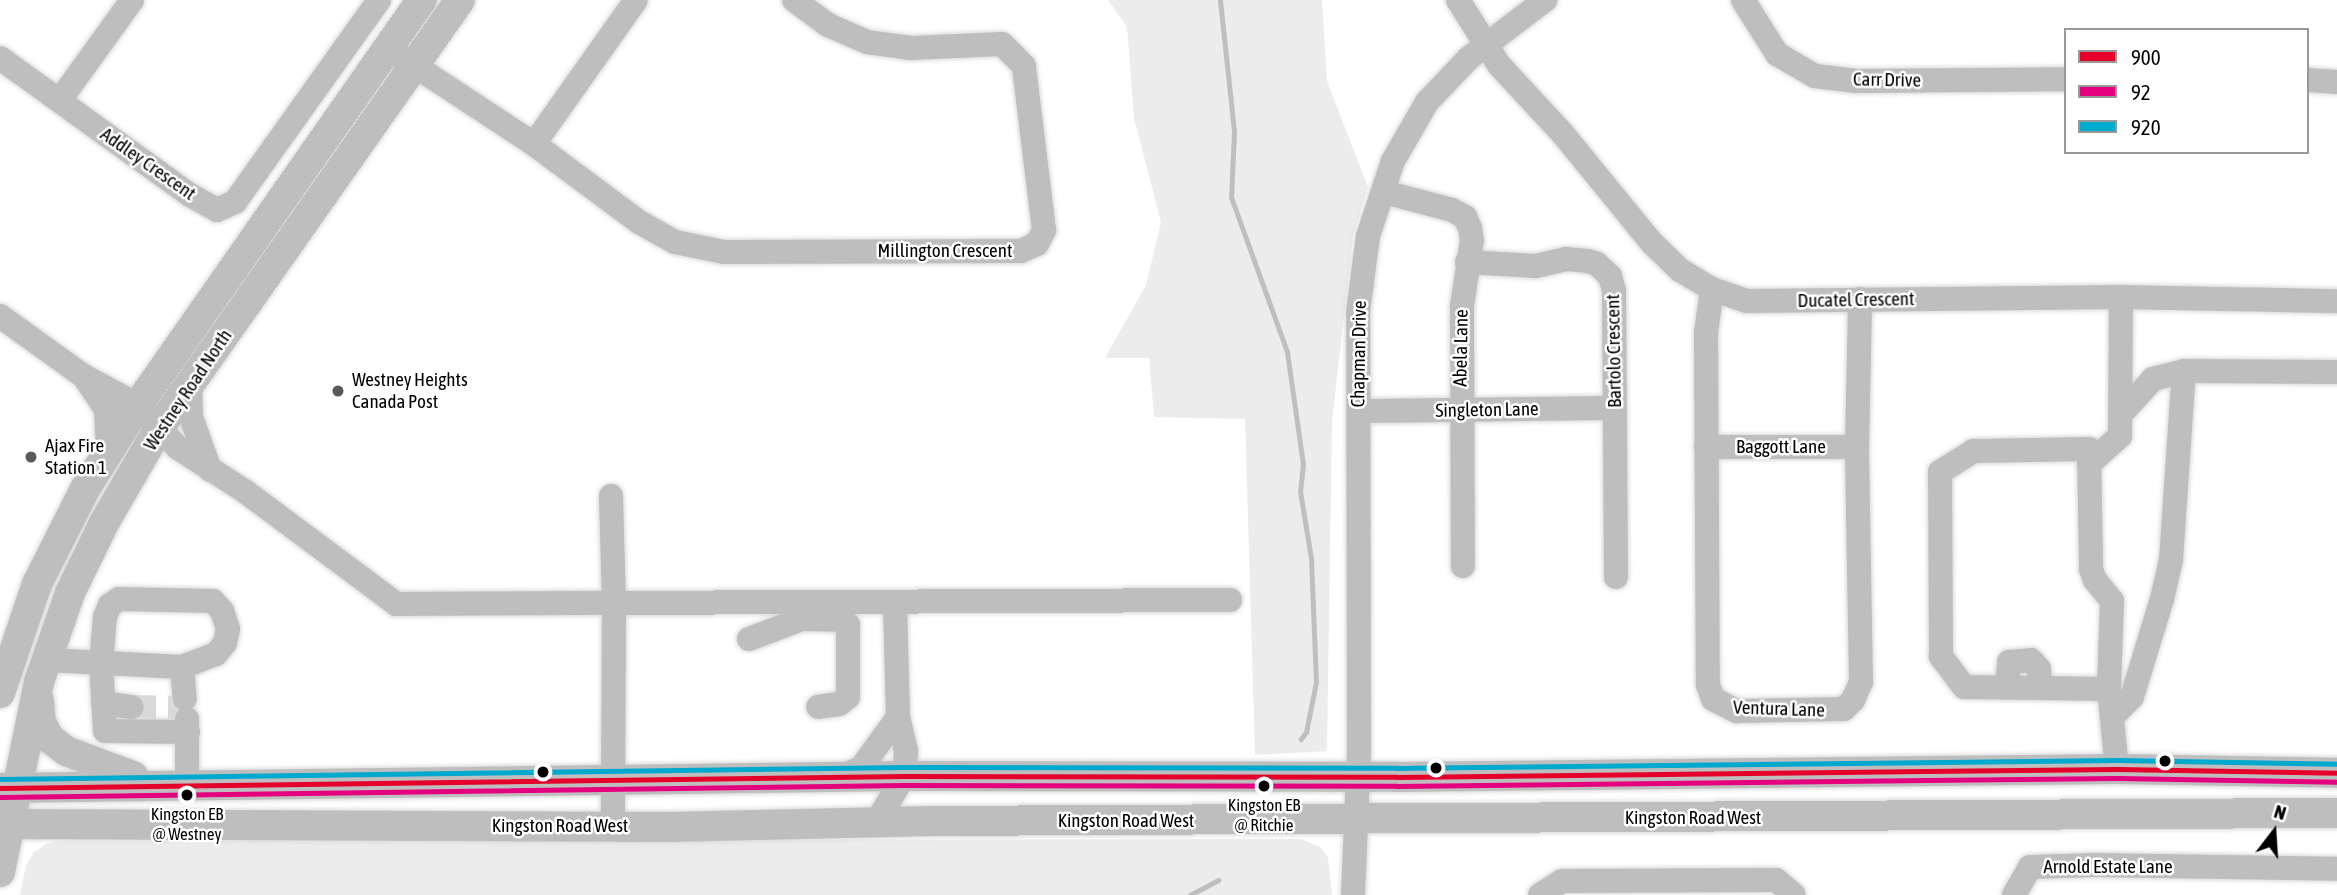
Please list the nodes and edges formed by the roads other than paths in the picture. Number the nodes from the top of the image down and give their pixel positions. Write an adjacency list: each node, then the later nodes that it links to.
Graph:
1 (132, 0): 16 (street)
2 (379, 0): 16 (street, Addley Crescent)
3 (422, 0): 11 (main road, Westney Road North)
4 (460, 0): 11 (main road, Westney Road North)
5 (636, 0): 17 (street)
6 (794, 0): 17 (street, Millington Crescent)
7 (1458, 0): 10 (street, Ducatel Crescent)
8 (1545, 0): 10 (street, Chapman Drive)
9 (1744, 0): 13 (street, Carr Drive)
10 (1487, 44): 19 (street, Chapman Drive); 21 (street, Ducatel Crescent)
11 (402, 57): 17 (street, Millington Crescent); 18 (main road, Westney Road North)
12 (0, 58): 16 (street, Addley Crescent)
13 (2064, 79)
14 (2309, 80): 15 (street)
15 (2337, 82)
16 (60, 100)
17 (534, 144)
18 (317, 178): 29 (main road, Westney Road North); 30 (main road, Westney Road North)
19 (1384, 192): 20 (street, Abela Lane); 33 (street, Chapman Drive)
20 (1467, 262): 31 (street, Bartolo Crescent); 32 (street, Abela Lane)
21 (1712, 289): 23 (street, Ducatel Crescent); 36 (street, Ventura Lane)
22 (2121, 297): 23 (street, Ducatel Crescent); 24 (street, Ducatel Crescent); 34 (street)
23 (1860, 299): 37 (street, Ventura Lane)
24 (2337, 301)
25 (0, 316): 28 (street)
26 (2184, 371): 27 (street); 34 (street); 57 (street)
27 (2337, 372)
28 (82, 375): 30 (street); 38 (street)
29 (190, 385): 35 (main road, Westney Road North); 40 (street)
30 (138, 405): 35 (street); 38 (main road, Westney Road North)
31 (1615, 408): 32 (street, Singleton Lane); 43 (street, Bartolo Crescent)
32 (1460, 410): 33 (street, Singleton Lane); 42 (street, Abela Lane)
33 (1359, 411): 64 (street, Chapman Drive)
34 (2121, 414): 39 (street)
35 (159, 428): 40 (street); 48 (main road, Westney Road North)
36 (1706, 447): 37 (street, Baggott Lane); 37 (street, Ventura Lane)
37 (1857, 447)
38 (108, 451): 53 (main road, Westney Road North)
39 (2089, 464): 52 (street); 52 (street)
40 (210, 470): 46 (street)
41 (611, 496): 46 (street)
42 (1463, 566)
43 (1616, 576)
44 (1230, 600): 45 (street)
45 (895, 602): 46 (street); 59 (street)
46 (614, 603): 65 (street)
47 (750, 639): 56 (street)
48 (47, 660): 49 (street); 51 (main road, Westney Road North)
49 (101, 663): 50 (street); 50 (street); 54 (street)
50 (182, 667): 58 (street)
51 (37, 689): 66 (main road); 67 (main road, Westney Road North)
52 (2109, 689): 57 (street)
53 (0, 693)
54 (103, 703): 55 (street); 58 (street)
55 (132, 707)
56 (818, 707)
57 (2114, 715): 60 (street)
58 (187, 717): 66 (street)
59 (898, 717): 62 (street); 63 (street)
60 (2116, 769): 61 (main road); 64 (main road)
61 (2337, 773)
62 (904, 776): 63 (main road); 64 (main road); 70 (street)
63 (839, 777): 65 (main road)
64 (1357, 777): 69 (street, Chapman Drive)
65 (613, 780): 66 (main road); 72 (street)
66 (174, 784): 67 (main road)
67 (8, 787): 71 (main road, Westney Road North)
68 (2337, 813): 69 (main road, Kingston Road West)
69 (1355, 821): 70 (main road, Kingston Road West); 75 (street, Chapman Drive)
70 (876, 823): 72 (main road, Kingston Road West)
71 (5, 824): 72 (main road, Kingston Road West); 74 (main road, Westney Road North)
72 (613, 826)
73 (2337, 869): 78 (street, Arnold Estate Lane)
74 (0, 872)
75 (1353, 895)
76 (1540, 895): 77 (street)
77 (1794, 895)
78 (2014, 895)

